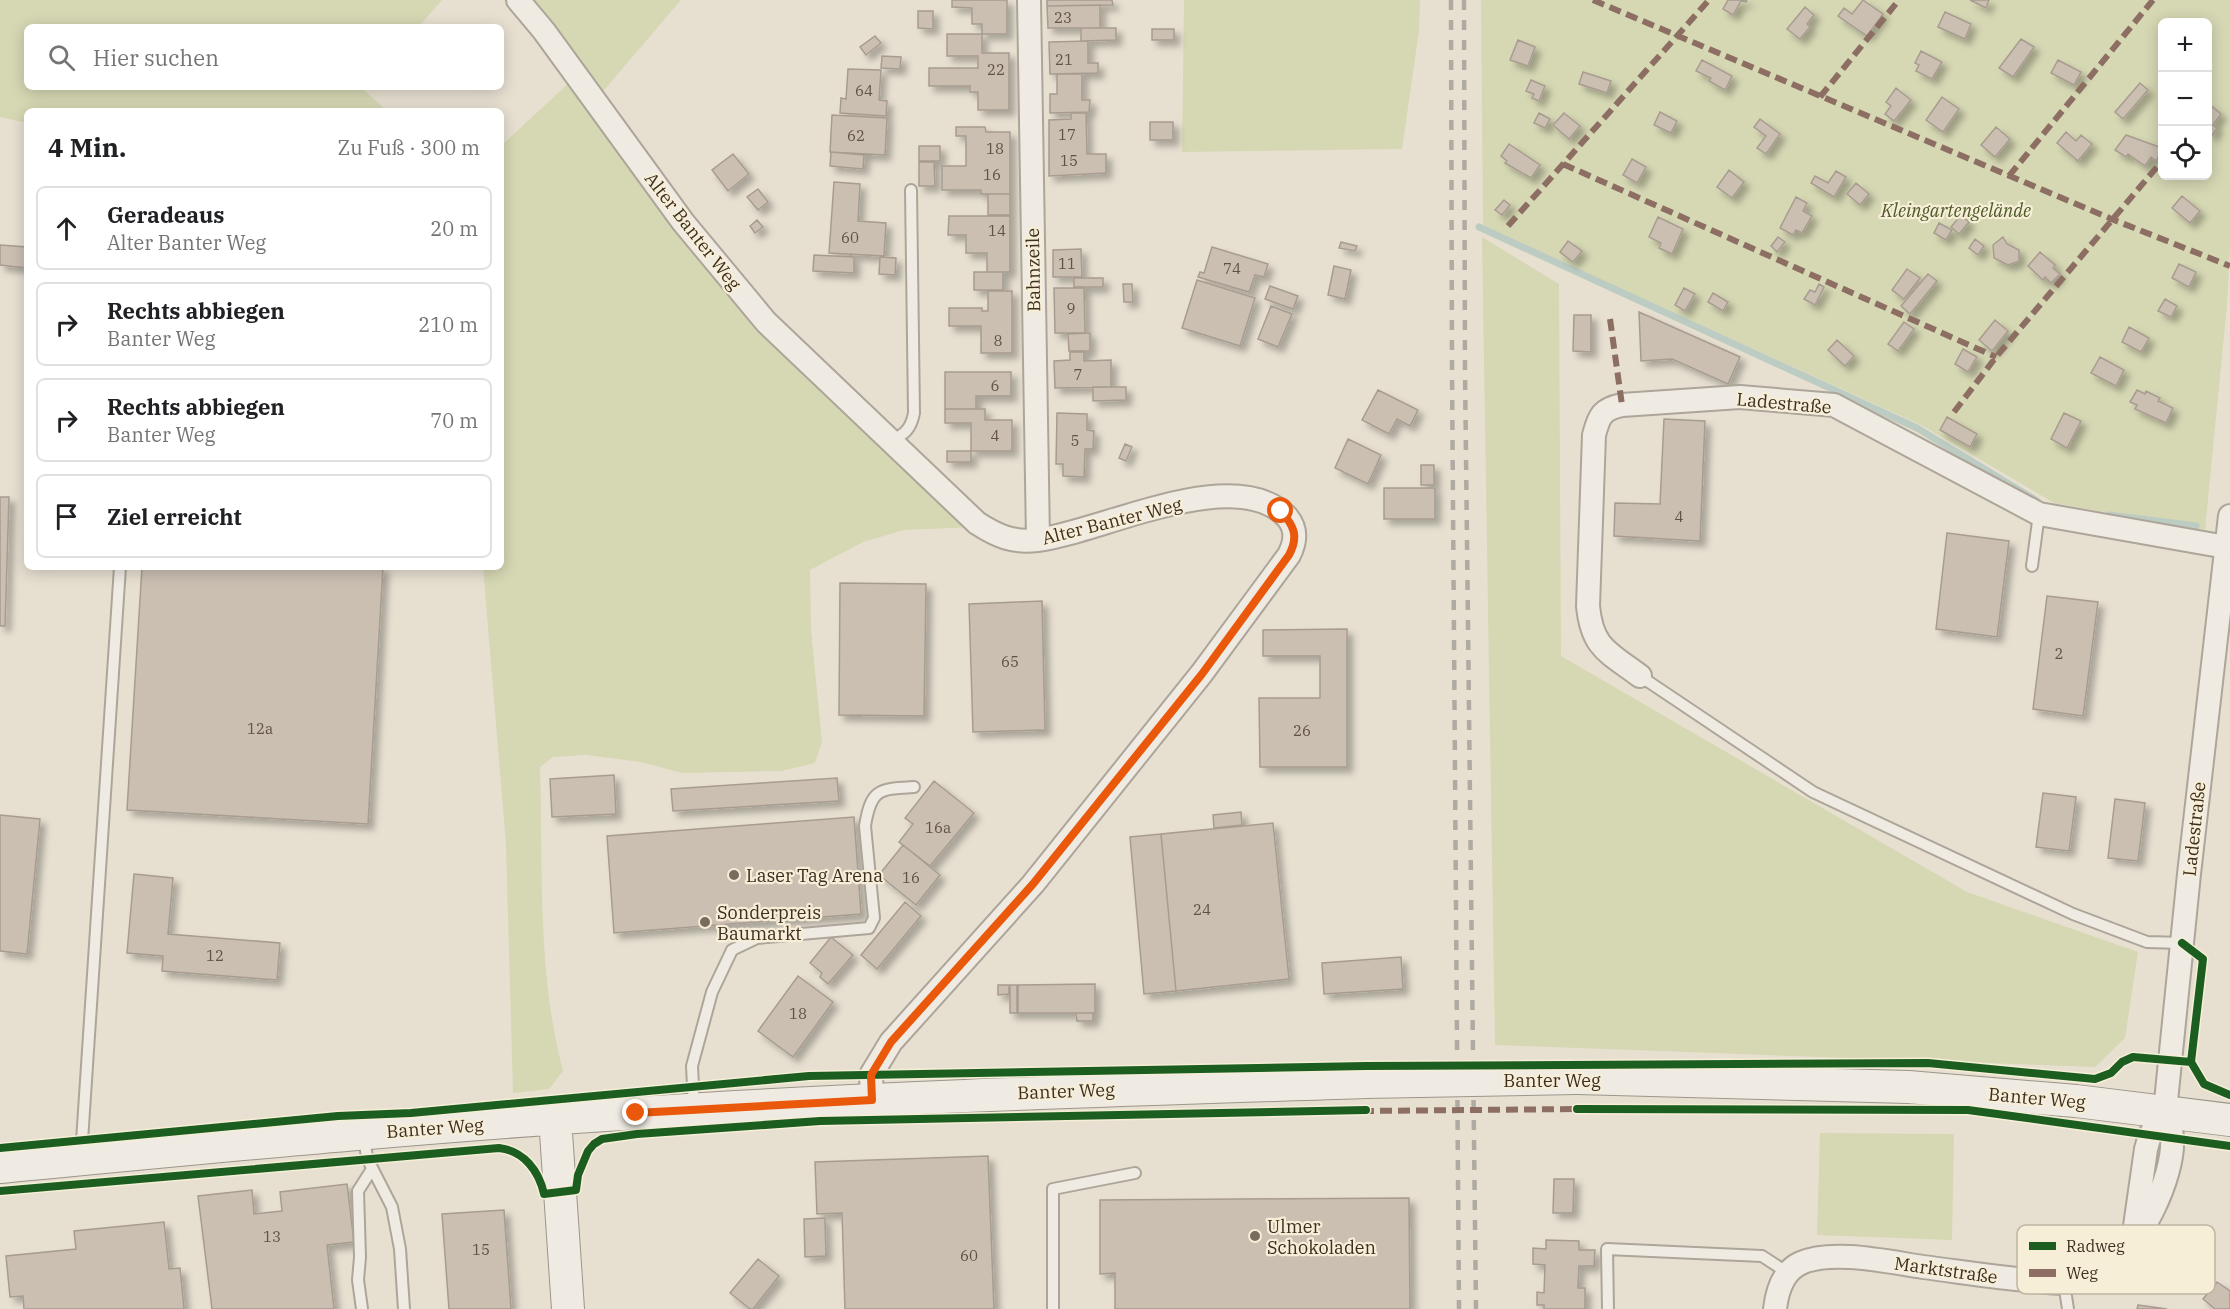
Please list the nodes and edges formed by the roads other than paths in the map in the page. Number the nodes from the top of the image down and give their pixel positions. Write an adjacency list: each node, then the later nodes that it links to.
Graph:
1 (518, 0): 4 (street, Alter Banter Weg)
2 (1029, 0): 7 (street, Bahnzeile)
3 (911, 190): 4 (lane)
4 (891, 441): 7 (street, Alter Banter Weg)
5 (2039, 514): 8 (street, Ladestraße); 9 (lane); 12 (street, Ladestraße)
6 (2230, 516): 8 (street, Ladestraße)
7 (1038, 540): 15 (street, Alter Banter Weg)
8 (2226, 547): 11 (street, Ladestraße)
9 (2032, 566)
10 (120, 570): 21 (lane)
11 (2222, 649): 14 (street, Ladestraße)
12 (1640, 676): 14 (lane)
13 (914, 788): 16 (lane)
14 (2182, 943): 17 (street, Ladestraße)
15 (872, 1100): 16 (street, Banter Weg); 17 (street, Banter Weg, bridge)
16 (694, 1109): 18 (street, Banter Weg)
17 (2165, 1111): 19 (street, Banter Weg); 25 (street, Marktstraße)
18 (555, 1118): 20 (street, Banter Weg); 31 (street)
19 (2230, 1120)
20 (364, 1133): 21 (street, Banter Weg); 23 (lane)
21 (81, 1160): 22 (street, Banter Weg)
22 (0, 1167)
23 (372, 1169): 29 (lane); 30 (lane)
24 (1135, 1173): 32 (lane)
25 (2135, 1225)
26 (1788, 1273): 27 (street, Marktstraße); 33 (lane); 34 (street)
27 (2017, 1278)
28 (2066, 1294): 35 (lane)
29 (362, 1309)
30 (404, 1309)
31 (568, 1309)
32 (1053, 1309)
33 (1608, 1309)
34 (1775, 1309)
35 (2068, 1309)

